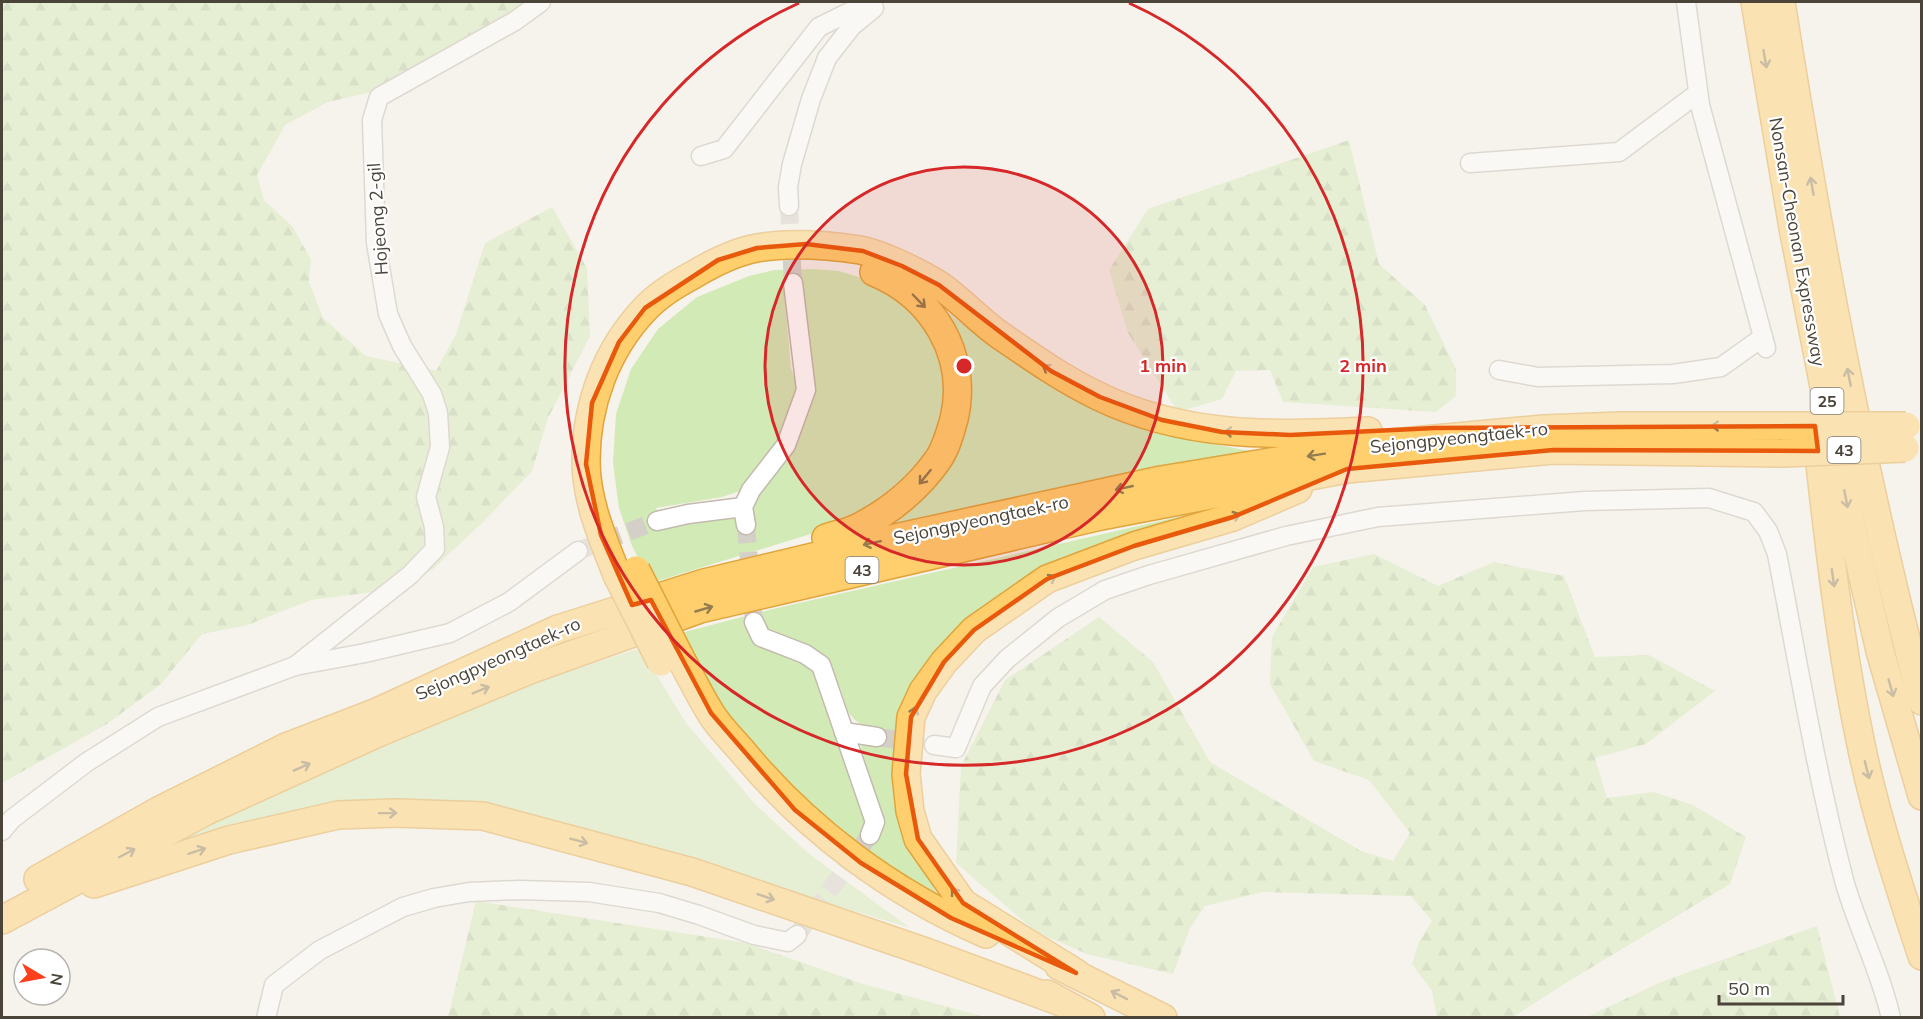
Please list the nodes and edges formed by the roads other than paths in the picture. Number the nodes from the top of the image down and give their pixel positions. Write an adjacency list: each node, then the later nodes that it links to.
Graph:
1 (541, 2): 25 (street, Hojeong 2-gil)
2 (870, 2): 8 (street)
3 (878, 2): 10 (street)
4 (1686, 2): 7 (street)
5 (1755, 2): 11 (highway, Nonsan-Cheonan Expressway / 25, one-way to 11)
6 (1780, 2): 18 (highway, Nonsan-Cheonan Expressway / 25, one-way to 6)
7 (1698, 93): 9 (street); 13 (street)
8 (701, 156)
9 (1470, 162)
10 (789, 206)
11 (1793, 228): 30 (highway, Nonsan-Cheonan Expressway / 25, one-way to 30); 35 (highway, one-way to 35)
12 (793, 283): 17 (street)
13 (1499, 370)
14 (1543, 429): 15 (highway, Sejongpyeongtaek-ro / 43, one-way to 14, bridge); 20 (highway, one-way to 20); 21 (highway, Sejongpyeongtaek-ro / 43, one-way to 21)
15 (1914, 437): 16 (highway, Sejongpyeongtaek-ro / 43, bridge)
16 (1347, 469): 33 (highway, Sejongpyeongtaek-ro / 43, one-way to 16); 36 (highway, one-way to 16)
17 (657, 521)
18 (1878, 526): 23 (highway); 26 (highway, Nonsan-Cheonan Expressway / 25)
19 (578, 551): 25 (street)
20 (626, 573): 21 (highway, one-way to 21); 24 (highway, bridge)
21 (704, 583): 33 (highway, Sejongpyeongtaek-ro / 43)
22 (754, 622): 27 (street)
23 (1922, 654)
24 (670, 658): 36 (highway); 37 (highway)
25 (295, 666): 31 (street)
26 (1922, 701)
27 (844, 732): 28 (street); 32 (street)
28 (877, 737)
29 (934, 745): 41 (street)
30 (1922, 796)
31 (2, 831)
32 (870, 835)
33 (8, 910): 37 (highway, one-way to 37)
34 (797, 934): 38 (street)
35 (1922, 956)
36 (1076, 973): 40 (highway, one-way to 36)
37 (1061, 1002): 39 (highway)
38 (266, 1017)
39 (1091, 1017)
40 (1163, 1017)
41 (1891, 1017)

